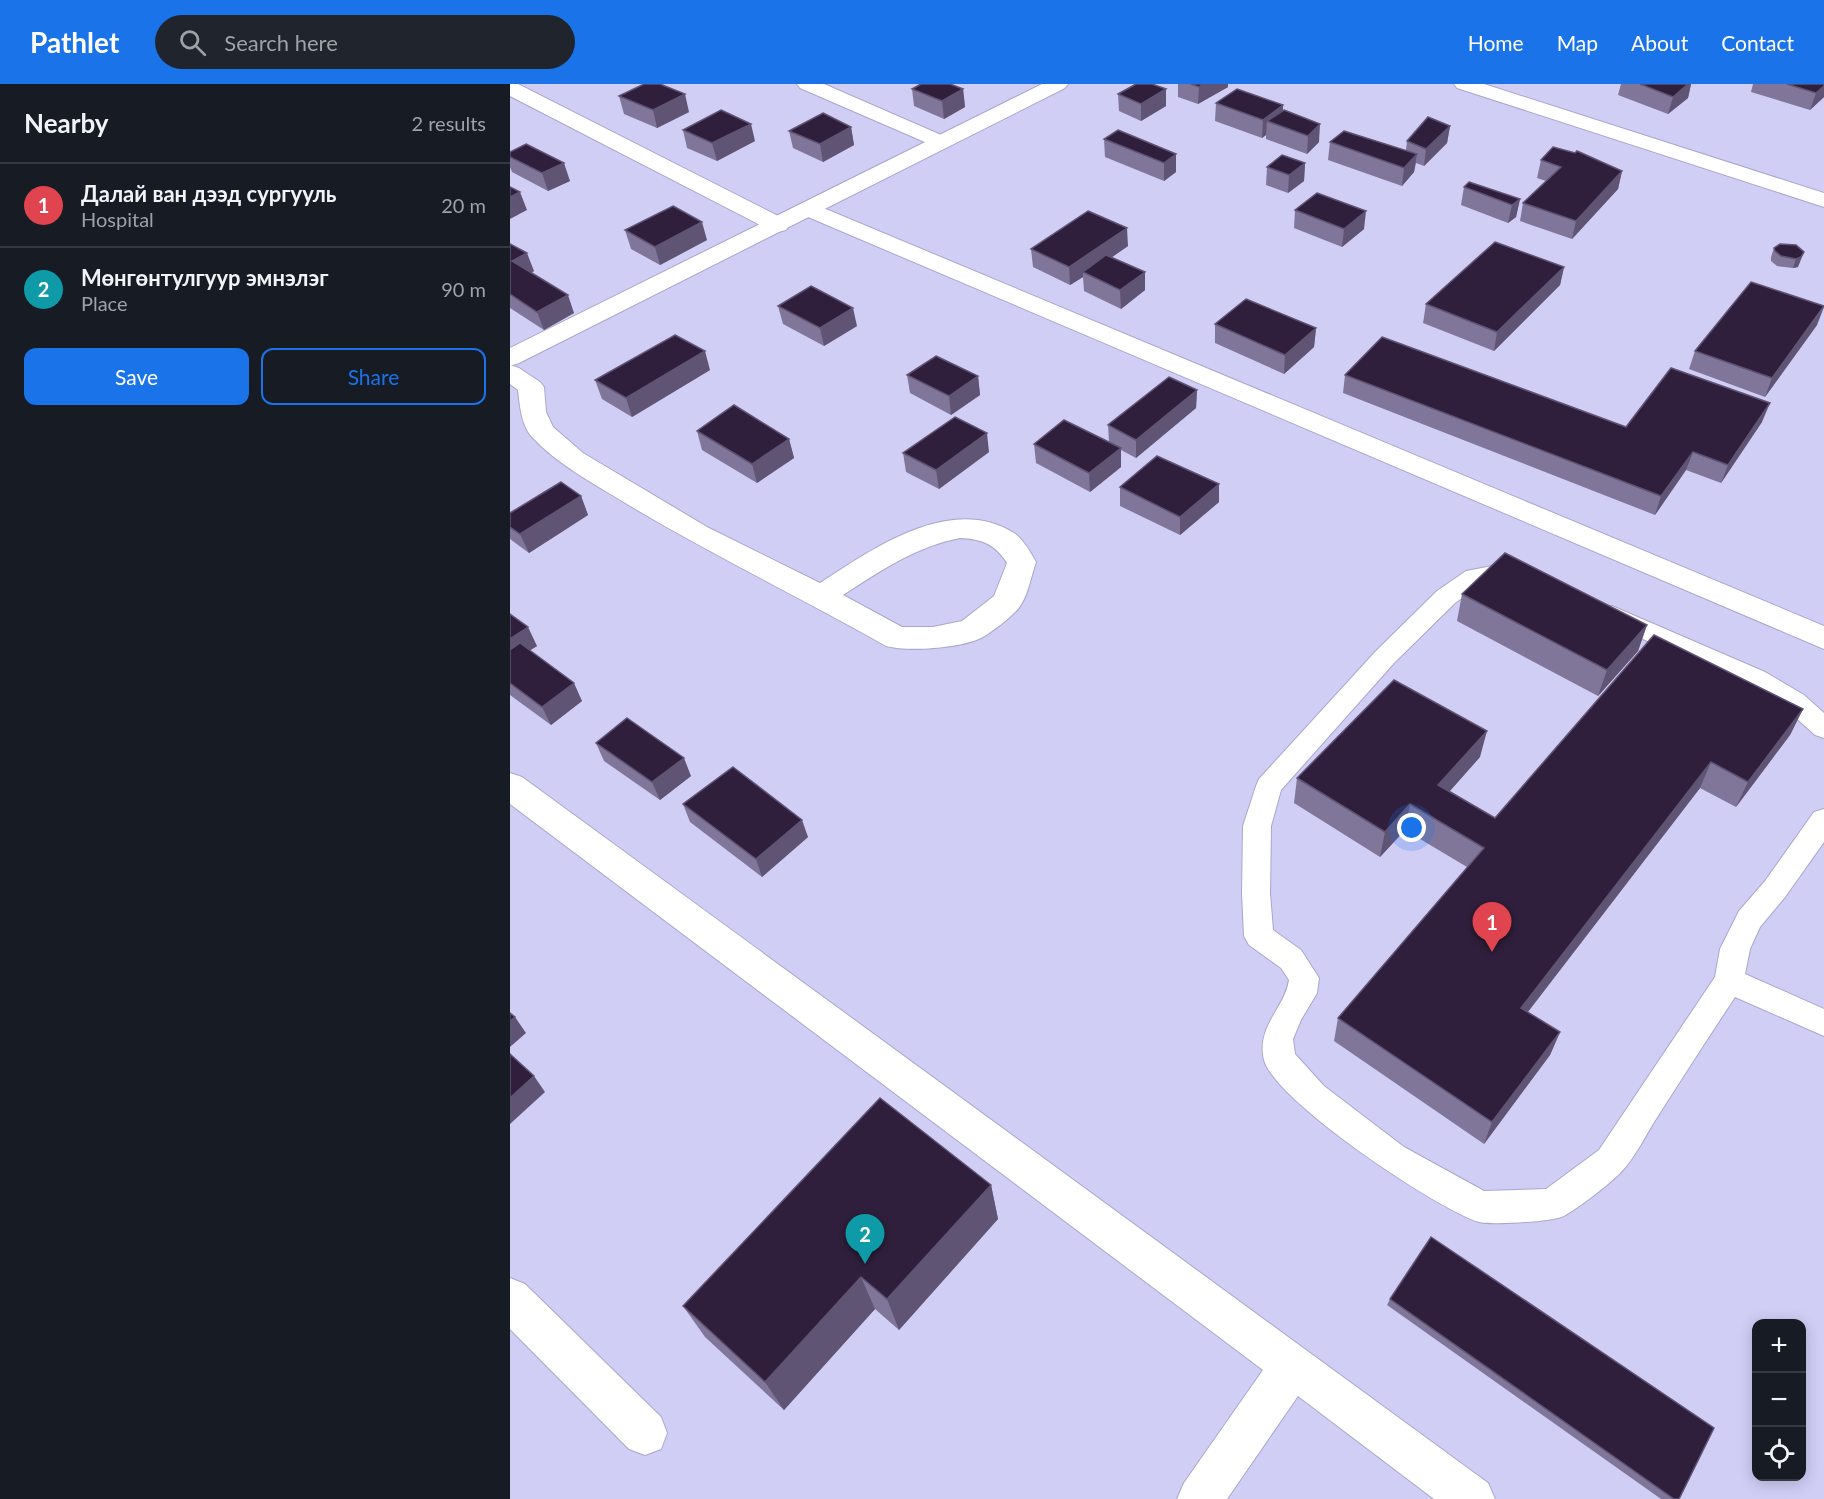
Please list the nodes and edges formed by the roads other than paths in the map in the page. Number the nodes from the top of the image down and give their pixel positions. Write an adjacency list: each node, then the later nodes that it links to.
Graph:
1 (807, 84): 5 (street)
2 (1058, 84): 5 (street)
3 (1464, 84): 6 (street)
4 (510, 88): 8 (street)
5 (941, 142): 7 (street)
6 (1824, 200)
7 (809, 209): 8 (street); 14 (street)
8 (778, 225): 9 (street)
9 (510, 358)
10 (510, 373): 12 (street)
11 (1538, 583): 18 (lane)
12 (821, 596): 12 (street)
13 (1592, 606): 15 (lane)
14 (1824, 638)
15 (1824, 728)
16 (510, 786): 21 (street)
17 (1824, 820): 18 (lane)
18 (1729, 981): 19 (lane)
19 (1824, 1023)
20 (510, 1299): 22 (street)
21 (1292, 1367): 23 (street); 24 (street)
22 (645, 1433)
23 (1200, 1499)
24 (1472, 1499)

